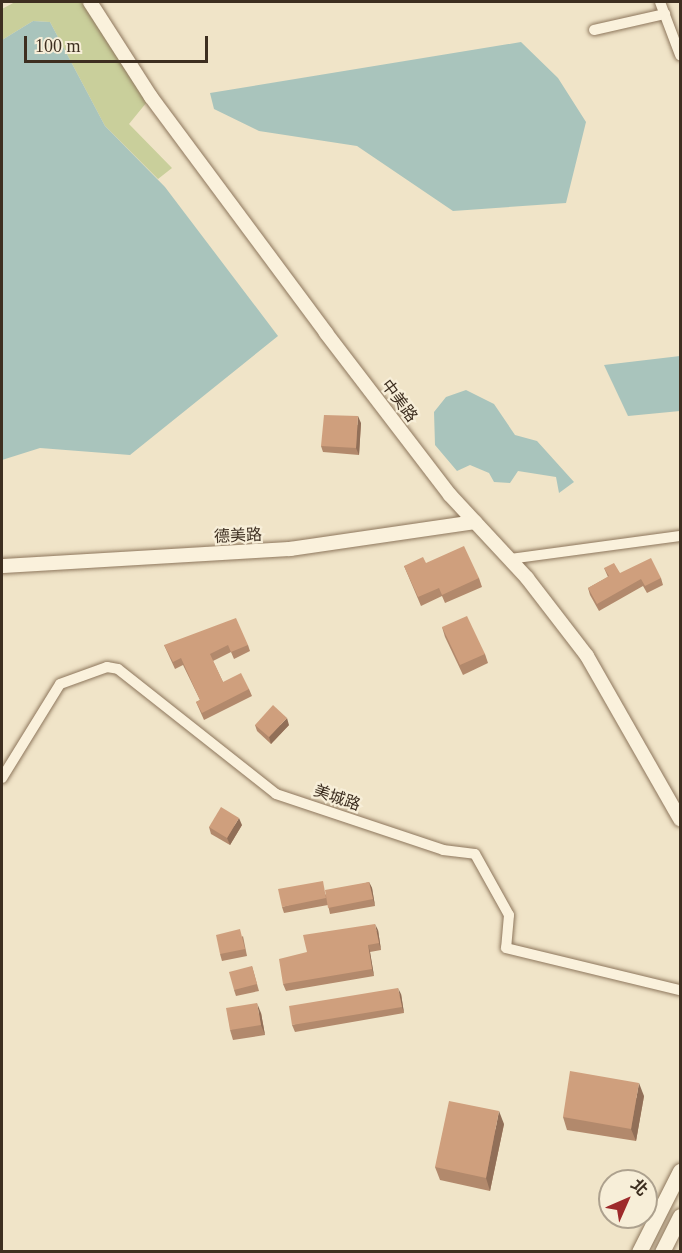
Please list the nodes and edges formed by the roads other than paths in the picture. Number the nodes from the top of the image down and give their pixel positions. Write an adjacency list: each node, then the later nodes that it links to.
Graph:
1 (90, 2): 6 (street, 中美路)
2 (660, 2): 3 (street)
3 (665, 14): 4 (street); 5 (street)
4 (594, 30)
5 (681, 55)
6 (475, 522): 8 (street, 中美路); 9 (street, 德美路)
7 (681, 536): 8 (street)
8 (510, 559): 11 (street, 中美路)
9 (2, 566)
10 (2, 778): 12 (street, 美城路)
11 (681, 819)
12 (681, 990)
13 (681, 1171): 15 (main road)
14 (681, 1216): 16 (main road)
15 (639, 1251)
16 (662, 1251)

